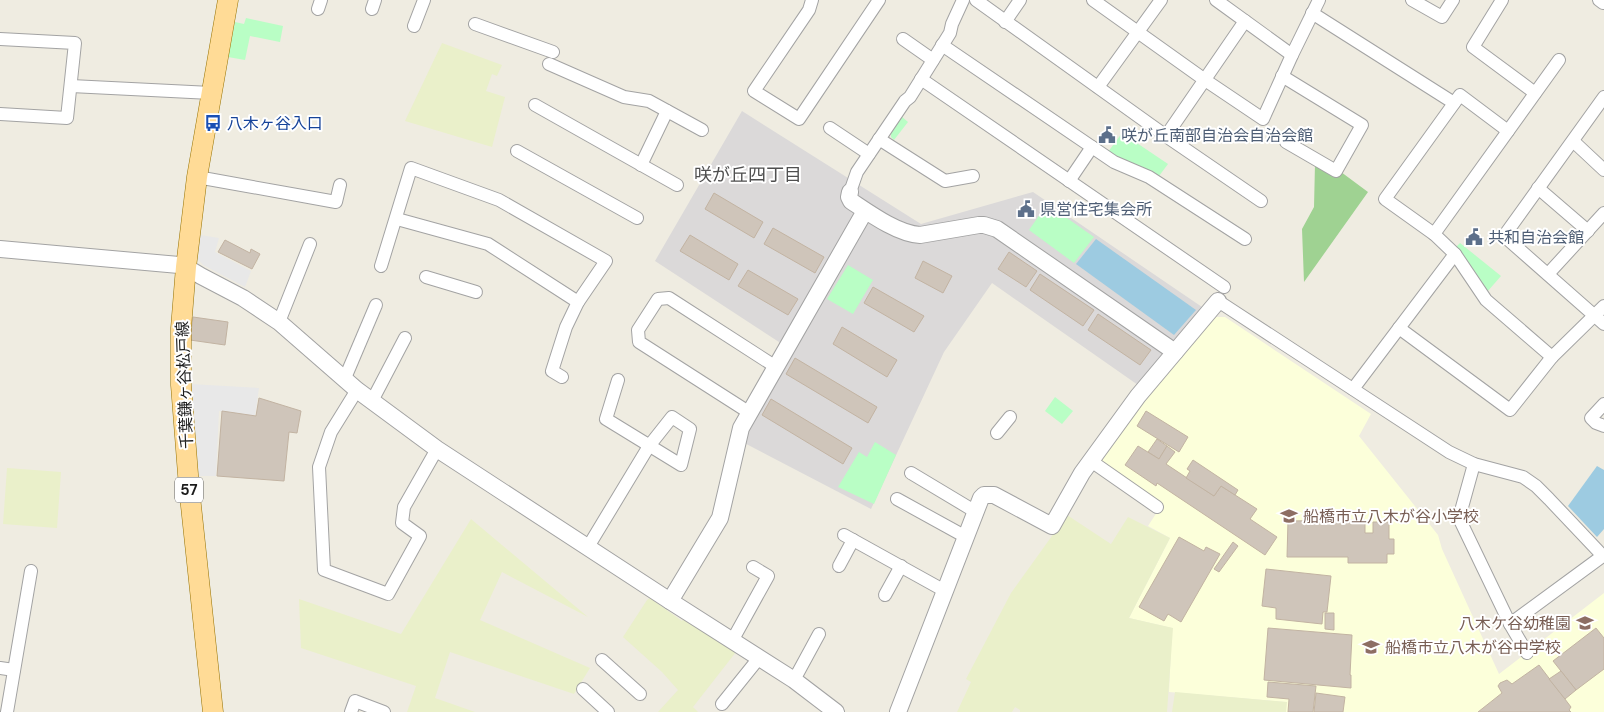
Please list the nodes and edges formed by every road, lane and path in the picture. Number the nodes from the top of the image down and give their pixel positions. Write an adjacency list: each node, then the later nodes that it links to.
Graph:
1 (228, 0): 32 (main road, 千葉鎌ヶ谷松戸線 / 57)
2 (424, 0): 19 (street)
3 (812, 0): 4 (street)
4 (880, 0)
5 (964, 0): 23 (street)
6 (976, 0): 17 (street)
7 (1020, 0): 17 (street)
8 (1093, 0): 20 (street)
9 (1161, 0): 20 (street)
10 (1216, 0): 16 (street)
11 (1320, 0): 15 (street)
12 (1412, 0): 13 (street)
13 (1453, 0)
14 (1502, 0): 33 (street)
15 (1312, 13): 24 (street); 35 (street)
16 (1245, 21): 24 (street); 29 (street)
17 (1005, 22): 31 (street)
18 (475, 24): 37 (street)
19 (414, 26)
20 (1138, 32): 29 (street); 31 (street)
21 (0, 39): 30 (street)
22 (903, 39): 25 (street)
23 (942, 45): 25 (street); 46 (street)
24 (1292, 55): 27 (street)
25 (933, 60): 28 (street)
26 (1559, 60): 33 (street)
27 (1282, 76): 29 (street); 45 (street)
28 (921, 79): 43 (street); 53 (street)
29 (1205, 80): 42 (street)
30 (71, 86): 32 (street); 38 (street)
31 (1098, 87): 42 (street)
32 (212, 93): 52 (main road, 千葉鎌ヶ谷松戸線 / 57)
33 (1535, 93): 41 (street)
34 (1604, 97): 44 (street)
35 (1454, 103): 41 (street); 64 (street)
36 (535, 105): 49 (street)
37 (667, 111): 40 (street); 49 (street)
38 (0, 114)
39 (830, 128): 48 (street)
40 (702, 130)
41 (1508, 131): 64 (street)
42 (1166, 136): 58 (street)
43 (879, 139): 48 (street); 51 (street)
44 (1572, 141): 50 (street); 56 (street)
45 (1286, 142)
46 (1092, 147): 53 (street); 65 (street)
47 (517, 151): 62 (street)
48 (869, 154): 57 (street)
49 (641, 165): 55 (street)
50 (1604, 170)
51 (973, 176)
52 (198, 177): 54 (street); 70 (main road, 千葉鎌ヶ谷松戸線 / 57)
53 (1069, 180): 74 (street)
54 (340, 185)
55 (677, 185)
56 (1538, 188): 63 (street); 71 (street)
57 (850, 192): 59 (street)
58 (1262, 201)
59 (865, 210): 82 (street); 84 (street)
60 (1604, 213): 63 (street)
61 (397, 218): 69 (street); 75 (street); 75 (street)
62 (637, 218)
63 (1588, 231): 71 (street)
64 (1434, 234): 68 (street)
65 (1245, 239)
66 (310, 244): 79 (street)
67 (0, 249): 70 (street)
68 (1455, 254): 80 (street); 83 (street)
69 (382, 266)
70 (186, 267): 79 (street); 127 (main road, 千葉鎌ヶ谷松戸線 / 57)
71 (1548, 274): 78 (street)
72 (426, 277): 73 (street)
73 (476, 292)
74 (1221, 294): 82 (street); 88 (street)
75 (578, 302): 85 (street)
76 (376, 305): 86 (street)
77 (1604, 306): 78 (street)
78 (1599, 320): 83 (street)
79 (279, 322): 86 (street)
80 (1399, 328): 83 (street); 88 (street)
81 (406, 338): 90 (street)
82 (1175, 352): 97 (street)
83 (1552, 357)
84 (776, 367): 92 (street); 92 (street)
85 (562, 377)
86 (345, 378): 89 (street)
87 (618, 380): 104 (street)
88 (1352, 388): 98 (street)
89 (357, 390): 90 (street); 96 (street)
90 (372, 401): 96 (street)
91 (1604, 404): 94 (street)
92 (750, 413): 112 (street)
93 (1010, 418): 95 (street)
94 (1604, 426)
95 (997, 433)
96 (437, 449): 104 (street)
97 (1091, 461): 101 (street); 102 (street)
98 (1474, 464): 105 (street); 113 (street)
99 (910, 473): 102 (street)
100 (898, 499): 103 (street)
101 (1157, 507)
102 (976, 512): 103 (street)
103 (966, 537): 110 (street)
104 (588, 547): 112 (street)
105 (1603, 555): 113 (street)
106 (839, 566): 107 (street)
107 (901, 566): 110 (street); 111 (street)
108 (753, 567): 115 (street)
109 (31, 571): 120 (street)
110 (945, 591): 131 (street)
111 (885, 595)
112 (670, 602): 115 (street)
113 (1510, 624): 116 (street)
114 (819, 634): 121 (street)
115 (732, 641): 117 (street)
116 (1527, 653)
117 (759, 658): 121 (street); 124 (street)
118 (602, 660): 123 (street)
119 (0, 668): 120 (street)
120 (14, 670): 126 (street)
121 (794, 680): 125 (street)
122 (583, 689): 130 (street)
123 (640, 694)
124 (722, 704)
125 (834, 711)
126 (7, 712)
127 (213, 712)
128 (351, 712): 129 (street)
129 (384, 712)
130 (608, 712)
131 (898, 712)

